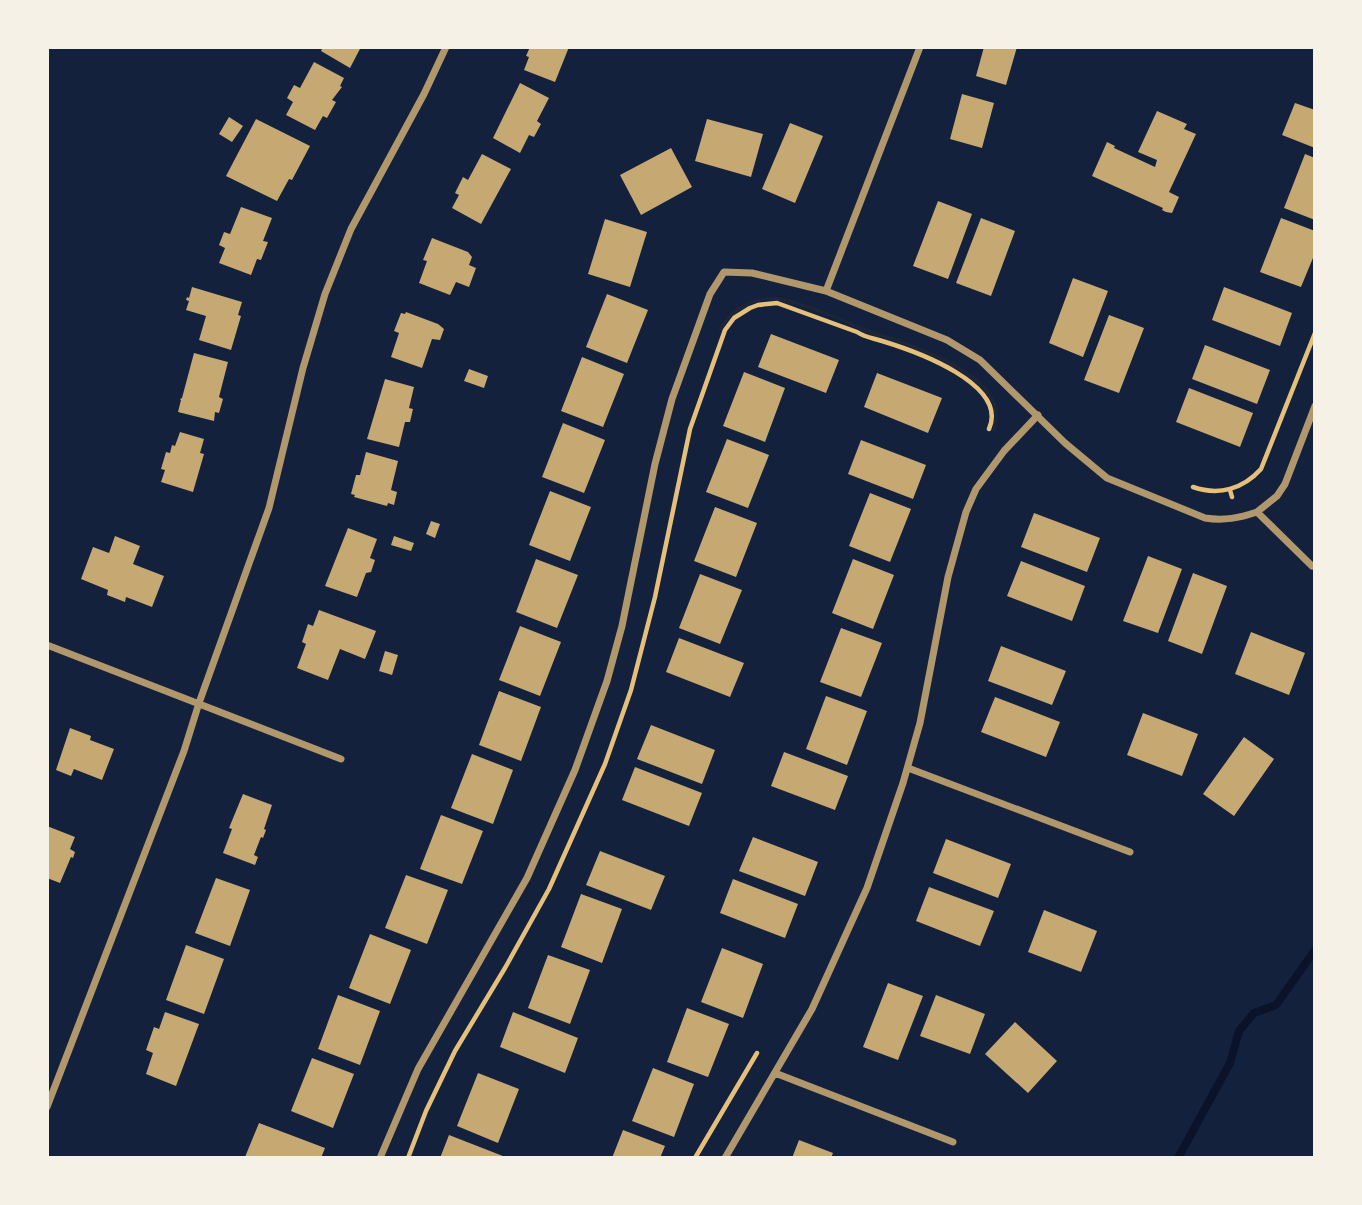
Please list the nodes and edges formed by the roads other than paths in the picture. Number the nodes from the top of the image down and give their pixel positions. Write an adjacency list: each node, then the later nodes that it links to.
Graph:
1 (446, 47): 9 (street)
2 (920, 47): 3 (street)
3 (826, 291): 5 (street); 16 (street)
4 (1315, 406): 6 (street)
5 (1038, 415): 6 (street); 11 (street)
6 (1258, 512): 7 (street)
7 (1312, 566)
8 (47, 645): 9 (street)
9 (199, 703): 10 (street); 14 (street)
10 (341, 759)
11 (908, 768): 12 (street); 13 (street)
12 (1130, 852)
13 (775, 1073): 15 (street); 17 (street)
14 (47, 1107)
15 (953, 1142)
16 (380, 1158)
17 (725, 1158)

